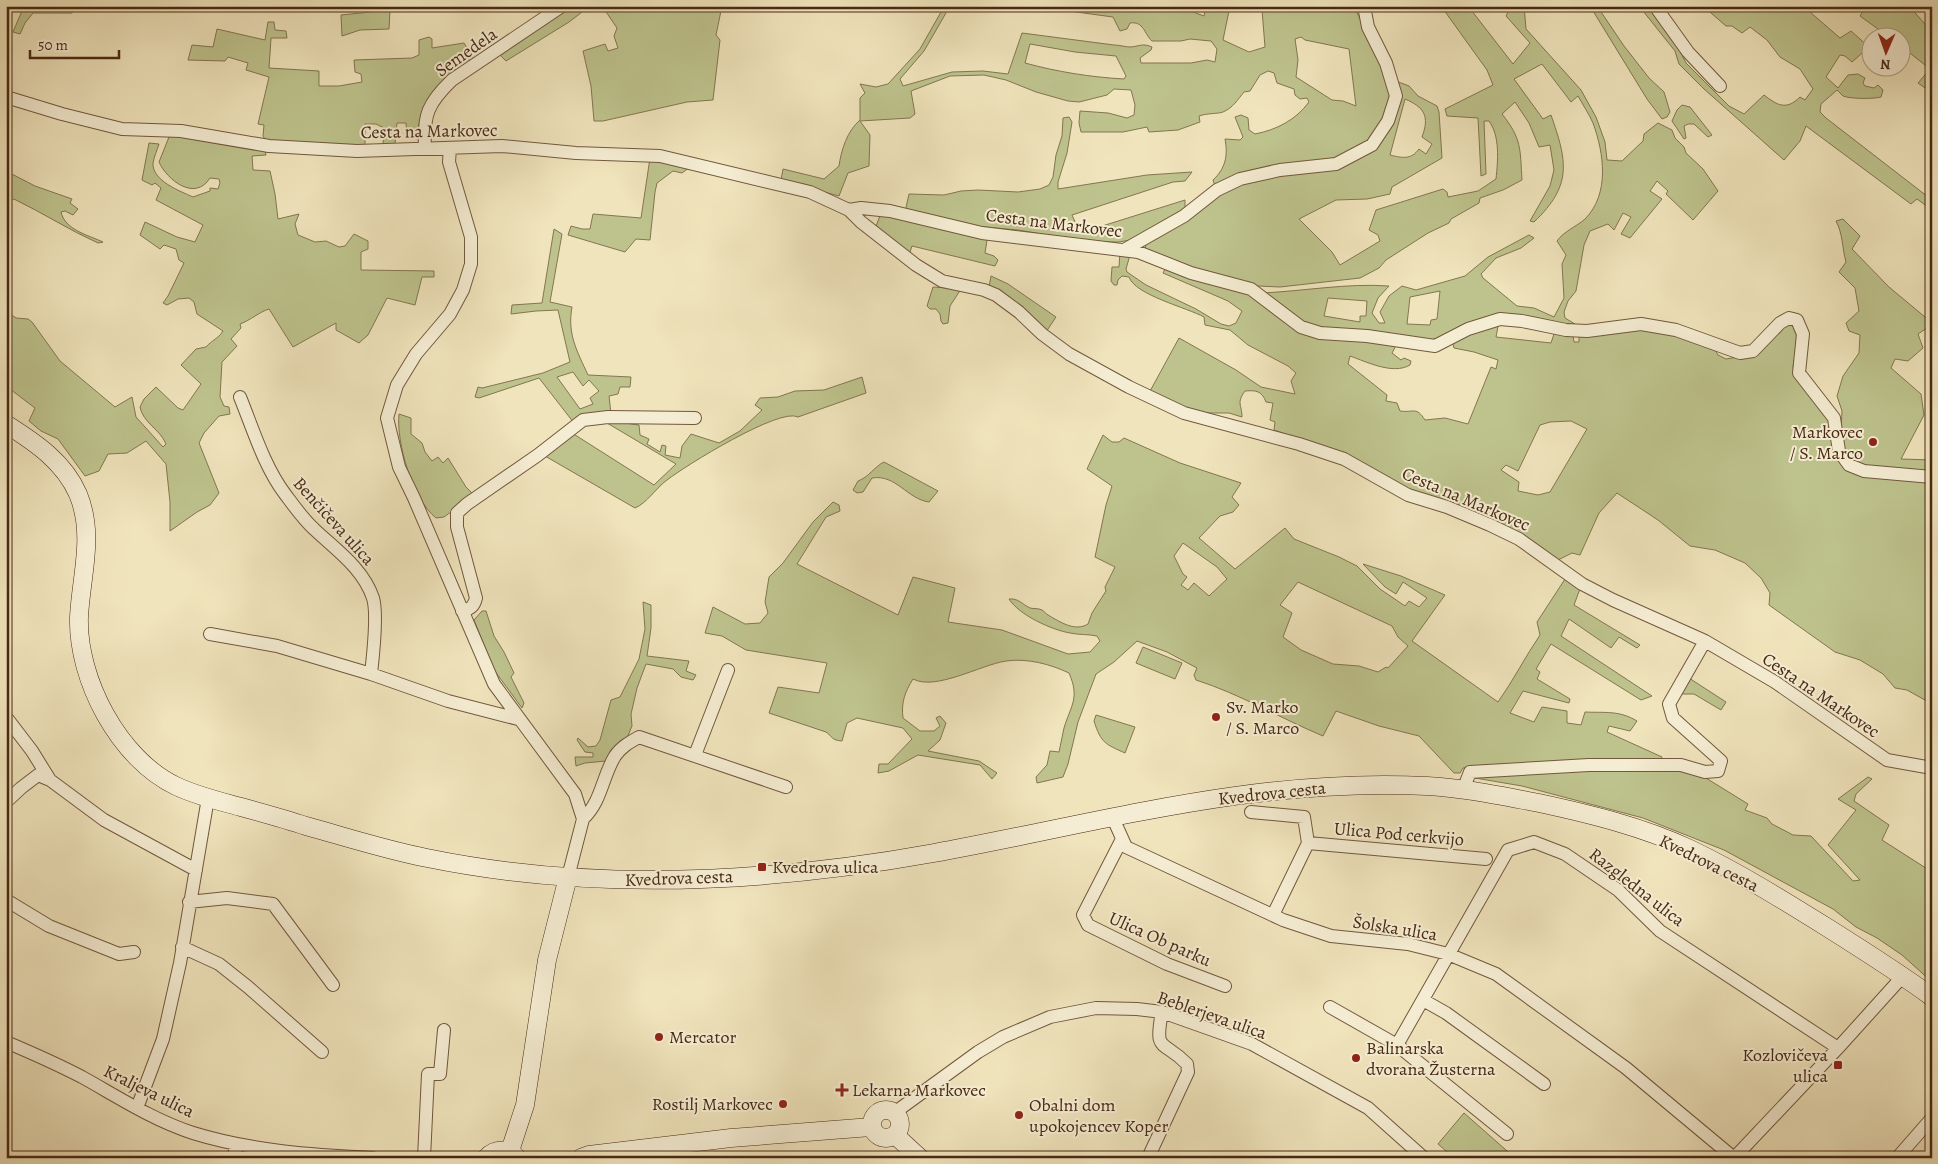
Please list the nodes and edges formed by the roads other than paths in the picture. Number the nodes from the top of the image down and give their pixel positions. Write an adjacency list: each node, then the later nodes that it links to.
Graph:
1 (562, 6): 6 (street, Semedela)
2 (1364, 6): 9 (street)
3 (1655, 6): 4 (street)
4 (1720, 86)
5 (6, 97): 6 (street, Cesta na Markovec)
6 (425, 148): 7 (street, Cesta na Markovec)
7 (450, 148): 8 (street, Cesta na Markovec); 14 (street)
8 (849, 210): 9 (street, Cesta na Markovec); 16 (street, Cesta na Markovec)
9 (1124, 250): 13 (street, Cesta na Markovec)
10 (240, 396): 18 (street, Benčičeva ulica)
11 (695, 418): 14 (street)
12 (6, 424): 26 (street, Kvedrova cesta)
13 (1932, 477)
14 (462, 611): 20 (street)
15 (210, 634): 18 (street)
16 (1705, 641): 22 (street, Cesta na Markovec); 25 (street)
17 (728, 670): 21 (street)
18 (371, 674): 20 (street)
19 (6, 717): 23 (street)
20 (518, 719): 30 (street)
21 (695, 755): 24 (street); 30 (street)
22 (1932, 768)
23 (50, 780): 27 (street); 34 (street)
24 (786, 787)
25 (1463, 790): 29 (street, Kvedrova cesta); 42 (street, Kvedrova cesta)
26 (208, 798): 34 (street); 35 (street, Kvedrova cesta)
27 (6, 802)
28 (1251, 812): 32 (street, Ulica Pod cerkvijo)
29 (1112, 816): 31 (street, Šolska ulica); 35 (street, Kvedrova cesta)
30 (583, 819): 35 (street)
31 (1122, 838): 38 (street, Šolska ulica); 44 (street, Ulica Ob parku)
32 (1308, 844): 33 (street, Ulica Pod cerkvijo); 38 (street, Ulica Pod cerkvijo)
33 (1486, 859)
34 (196, 870): 37 (street)
35 (568, 877): 62 (street)
36 (6, 900): 40 (street)
37 (190, 902): 39 (street); 43 (street)
38 (1273, 915): 41 (street, Šolska ulica)
39 (182, 947): 53 (street); 55 (street)
40 (134, 952)
41 (1448, 954): 46 (street, Razgledna ulica); 52 (street, Razgledna ulica); 71 (street, Šolska ulica)
42 (1903, 976): 45 (street, Kvedrova cesta); 52 (street)
43 (333, 985)
44 (1225, 986)
45 (1932, 997)
46 (1423, 1000): 51 (street, Razgledna ulica); 54 (street)
47 (1330, 1007): 51 (street)
48 (1162, 1012): 56 (street, Beblerjeva ulica); 69 (street); 70 (street, Beblerjeva ulica)
49 (444, 1030): 65 (street)
50 (6, 1042): 55 (street, Kraljeva ulica)
51 (1397, 1045): 59 (street)
52 (1838, 1048): 71 (street)
53 (322, 1052)
54 (1544, 1084)
55 (138, 1108): 61 (street, Kraljeva ulica)
56 (894, 1113): 58 (street); 60 (street)
57 (1932, 1118): 72 (street)
58 (871, 1127): 60 (street); 67 (street)
59 (1507, 1134)
60 (896, 1135): 68 (street)
61 (237, 1144): 63 (street); 64 (street, Kraljeva ulica)
62 (513, 1154): 66 (street)
63 (233, 1158)
64 (373, 1158)
65 (424, 1158)
66 (486, 1158)
67 (581, 1158)
68 (920, 1158)
69 (1148, 1158)
70 (1424, 1158)
71 (1734, 1158)
72 (1897, 1158)

